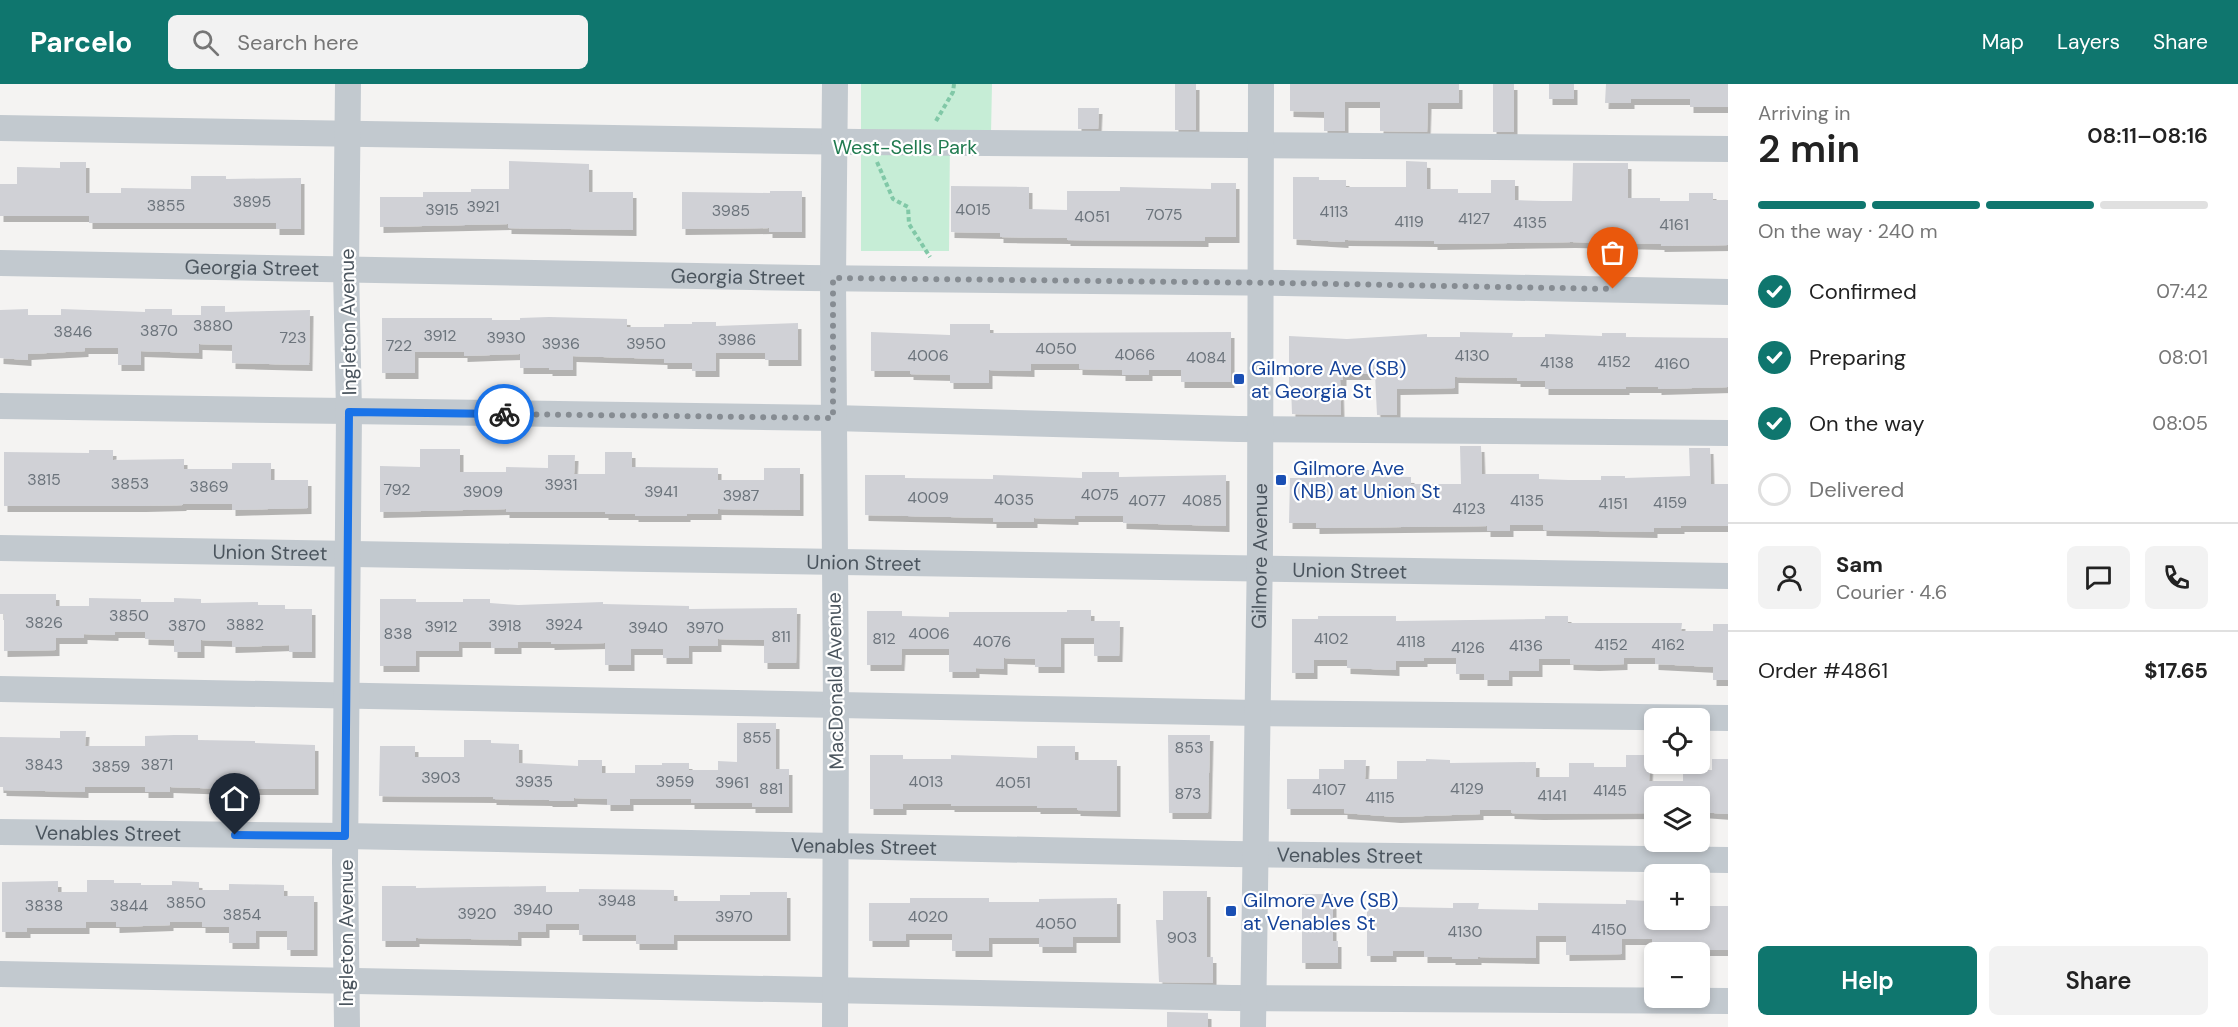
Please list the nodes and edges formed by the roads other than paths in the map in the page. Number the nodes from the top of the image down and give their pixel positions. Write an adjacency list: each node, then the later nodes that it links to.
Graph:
1 (348, 84): 5 (street, Ingleton Avenue)
2 (835, 84): 6 (street, MacDonald Avenue)
3 (1261, 84): 7 (street, Gilmore Avenue)
4 (0, 128): 5 (street)
5 (348, 133): 6 (street); 10 (street, Ingleton Avenue)
6 (847, 141): 7 (street); 11 (street, MacDonald Avenue)
7 (1262, 144): 8 (street); 12 (street, Gilmore Avenue)
8 (1728, 149)
9 (0, 263): 10 (street, Georgia Street)
10 (346, 269): 11 (street, Georgia Street); 15 (street, Ingleton Avenue)
11 (833, 278): 12 (street, Georgia Street); 16 (street, MacDonald Avenue)
12 (1259, 282): 13 (street, Georgia Street); 17 (street, Gilmore Avenue)
13 (1728, 292)
14 (0, 406): 15 (street)
15 (349, 412): 16 (street); 20 (street, Ingleton Avenue)
16 (833, 418): 17 (street); 21 (street, MacDonald Avenue)
17 (1260, 429): 18 (street); 22 (street, Gilmore Avenue)
18 (1728, 433)
19 (0, 548): 20 (street, Union Street)
20 (347, 553): 21 (street, Union Street); 25 (street, Ingleton Avenue)
21 (834, 561): 22 (street, Union Street); 26 (street, MacDonald Avenue)
22 (1260, 570): 23 (street, Union Street); 27 (street, Gilmore Avenue)
23 (1728, 576)
24 (0, 689): 25 (street)
25 (347, 697): 26 (street); 30 (street, Ingleton Avenue)
26 (836, 705): 27 (street); 31 (street, MacDonald Avenue)
27 (1258, 713): 28 (street); 32 (street, Gilmore Avenue)
28 (1728, 718)
29 (0, 832): 30 (street, Venables Street)
30 (345, 836): 31 (street, Venables Street); 35 (street, Ingleton Avenue)
31 (836, 848): 32 (street, Venables Street); 36 (street, MacDonald Avenue)
32 (1254, 854): 33 (street, Venables Street); 37 (street, Gilmore Avenue)
33 (1728, 860)
34 (0, 974): 35 (street)
35 (346, 982): 36 (street); 39 (street, Ingleton Avenue)
36 (835, 990): 37 (street); 40 (street, MacDonald Avenue)
37 (1253, 998): 38 (street); 41 (street, Gilmore Avenue)
38 (1728, 1002)
39 (347, 1027)
40 (835, 1027)
41 (1253, 1027)

